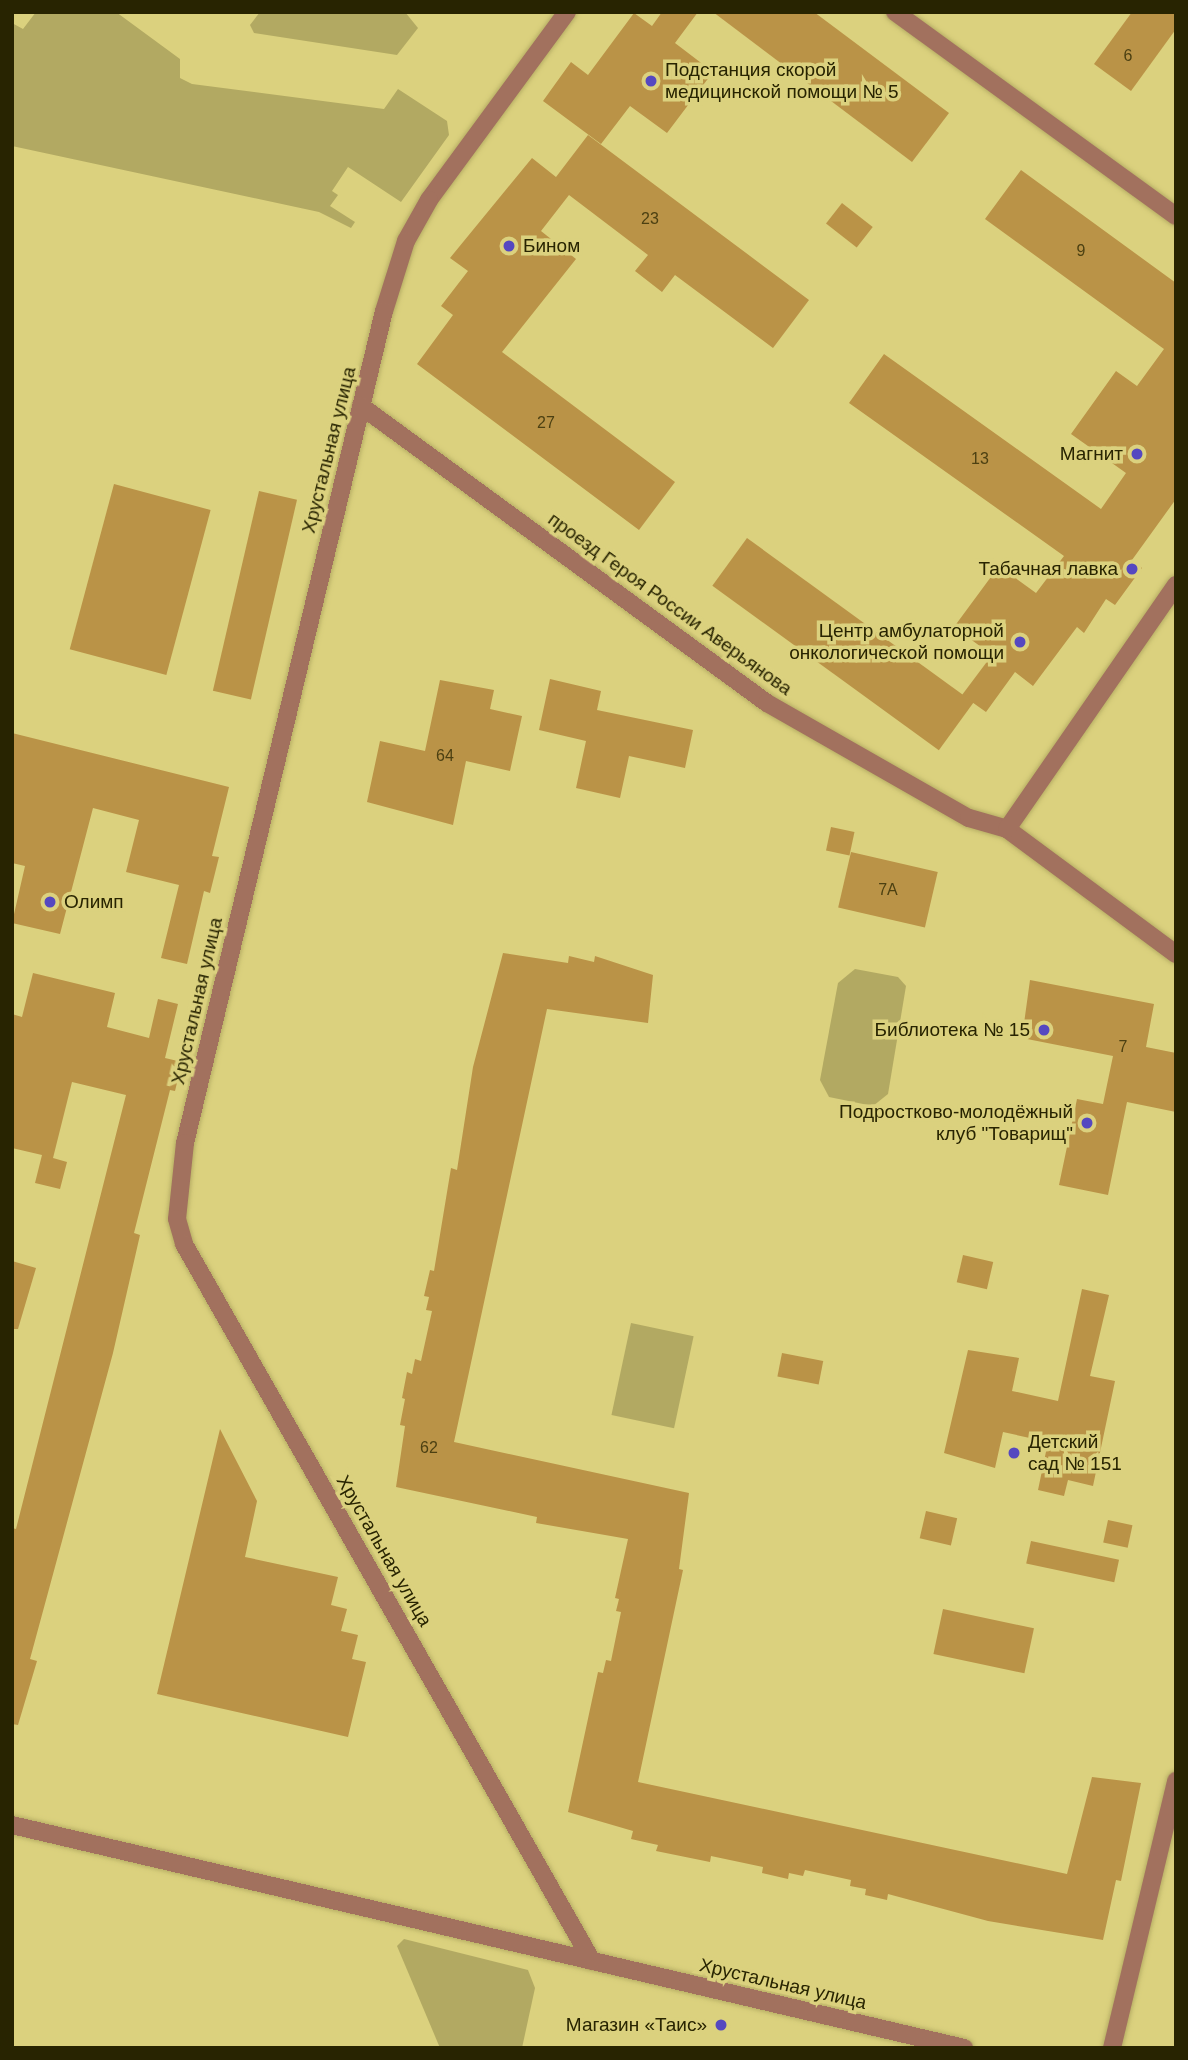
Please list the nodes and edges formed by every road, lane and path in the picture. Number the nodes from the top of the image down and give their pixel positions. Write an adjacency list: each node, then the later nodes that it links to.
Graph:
1 (567, 12): 4 (street, Хрустальная улица)
2 (895, 12): 3 (street)
3 (1176, 216)
4 (361, 406): 6 (street, проезд Героя России Аверьянова); 10 (street, Хрустальная улица)
5 (1176, 584): 6 (street)
6 (1007, 829): 7 (street, проезд Героя России Аверьянова)
7 (1176, 954)
8 (1176, 1781): 12 (street)
9 (12, 1825): 10 (street, Хрустальная улица)
10 (593, 1961): 11 (street, Хрустальная улица)
11 (964, 2048)
12 (1112, 2048)

